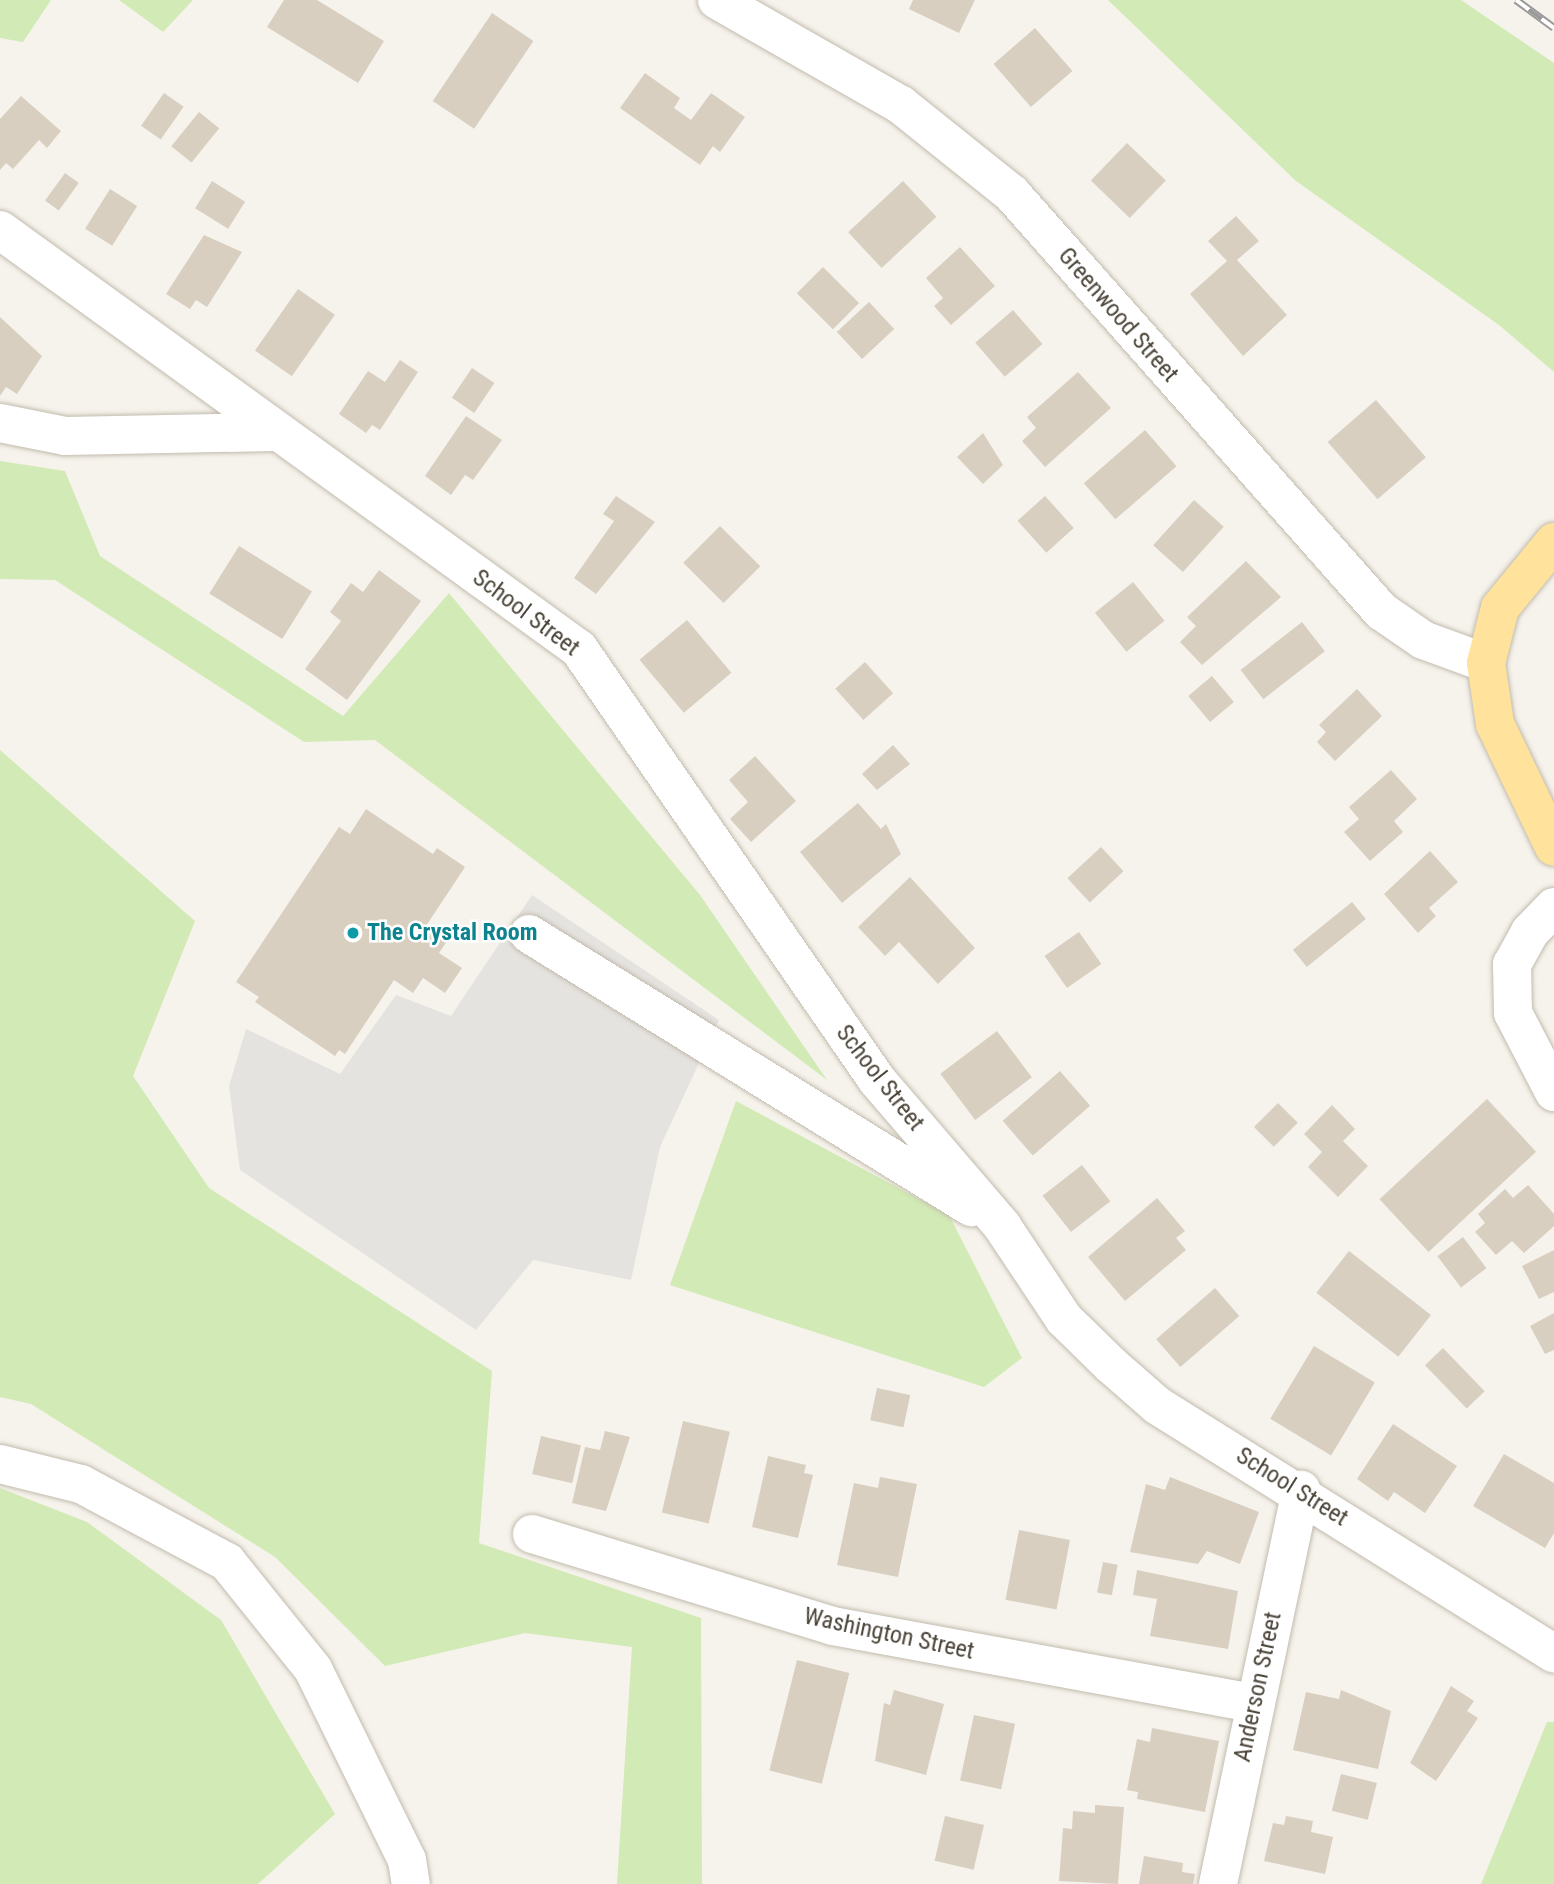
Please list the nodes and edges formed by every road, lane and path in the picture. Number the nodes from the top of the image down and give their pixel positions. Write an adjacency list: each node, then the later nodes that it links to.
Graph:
1 (717, 0): 6 (street, Greenwood Street)
2 (0, 230): 4 (street, School Street)
3 (0, 423): 4 (street)
4 (273, 432): 11 (street, School Street)
5 (1554, 542): 6 (main road)
6 (1486, 663): 7 (main road)
7 (1554, 847)
8 (1554, 907): 10 (street)
9 (529, 934): 11 (street)
10 (1554, 1092)
11 (1002, 1226): 13 (street, School Street)
12 (0, 1464): 17 (street)
13 (1301, 1490): 15 (street, School Street); 16 (street, Anderson Street)
14 (532, 1534): 16 (street, Washington Street)
15 (1554, 1653)
16 (1253, 1703): 18 (street, Anderson Street)
17 (411, 1884)
18 (1218, 1884)

